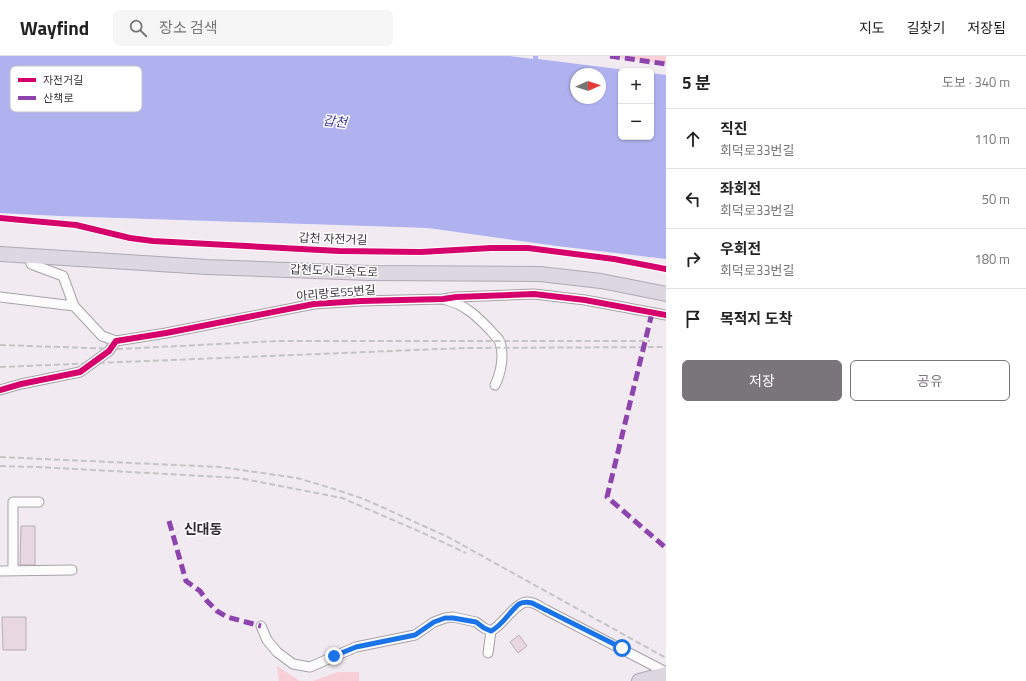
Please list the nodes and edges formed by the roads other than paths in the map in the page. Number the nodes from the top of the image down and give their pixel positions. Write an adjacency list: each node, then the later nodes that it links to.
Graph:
1 (0, 254): 4 (highway, 갑천도시고속도로)
2 (0, 264): 3 (highway, 갑천도시고속도로)
3 (31, 264): 7 (highway, 갑천도시고속도로); 8 (street)
4 (666, 294)
5 (0, 297): 8 (street)
6 (442, 299): 9 (street, 아리랑로55번길); 10 (street, 아리랑로55번길); 11 (street)
7 (666, 302)
8 (74, 306): 10 (street)
9 (666, 315)
10 (116, 341): 12 (street)
11 (495, 385)
12 (0, 390)
13 (39, 502): 16 (street)
14 (72, 570): 16 (street)
15 (0, 571): 16 (street)
16 (13, 571)
17 (261, 626): 18 (street)
18 (491, 631): 19 (street); 20 (street)
19 (488, 653)
20 (662, 674): 21 (highway)
21 (639, 681)

